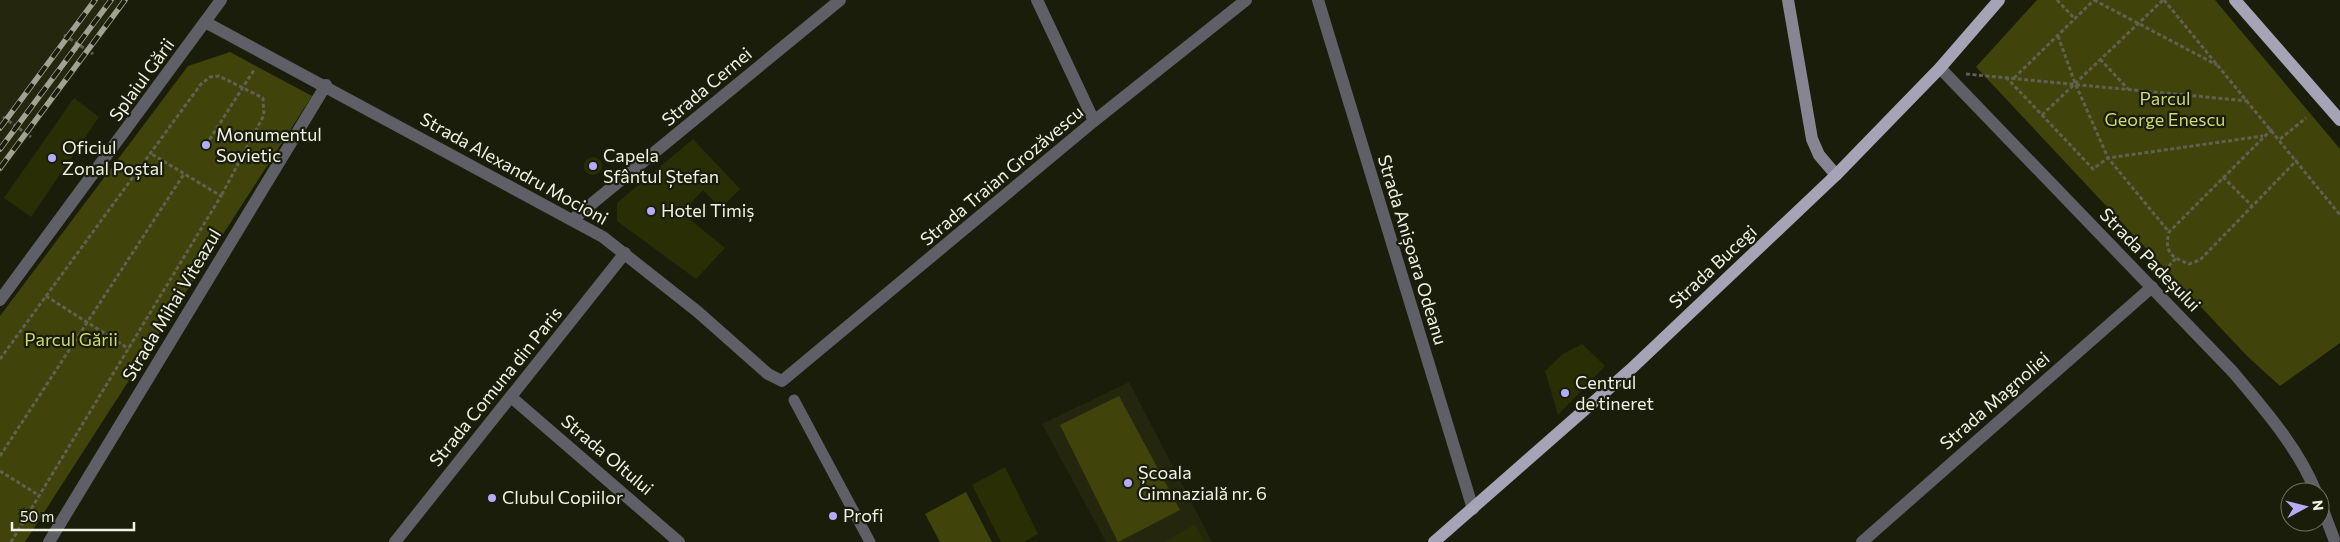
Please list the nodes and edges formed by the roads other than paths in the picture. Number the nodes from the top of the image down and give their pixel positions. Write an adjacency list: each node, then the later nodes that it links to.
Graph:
1 (221, 0): 9 (street, Splaiul Gării)
2 (840, 0): 15 (street, Strada Cernei)
3 (1037, 0): 13 (street)
4 (1246, 0): 13 (street, Strada Traian Grozăvescu)
5 (1318, 0): 23 (street, Strada Anișoara Odeanu)
6 (1788, 0): 14 (main road)
7 (1999, 0): 10 (main road, Strada Bucegi)
8 (2235, 0): 12 (main road)
9 (205, 22): 11 (street, Strada Alexandru Mocioni); 18 (street, Splaiul Gării)
10 (1940, 68): 14 (main road, Strada Bucegi); 17 (street, Strada Padeșului)
11 (326, 85): 15 (street, Strada Alexandru Mocioni); 24 (street, Strada Mihai Viteazul)
12 (2340, 120)
13 (1094, 122): 19 (street, Strada Traian Grozăvescu)
14 (1836, 175): 23 (main road, Strada Bucegi)
15 (572, 220): 16 (street, Strada Alexandru Mocioni)
16 (625, 253): 19 (street, Strada Alexandru Mocioni); 20 (street, Strada Comuna din Paris)
17 (2152, 287): 22 (street, Strada Padeșului); 29 (street, Strada Magnoliei)
18 (0, 300)
19 (782, 381)
20 (511, 396): 25 (street, Strada Comuna din Paris); 26 (street, Strada Oltului)
21 (794, 400): 27 (street)
22 (2311, 482)
23 (1473, 510): 28 (main road, Strada Bucegi)
24 (49, 542)
25 (395, 542)
26 (679, 542)
27 (870, 542)
28 (1434, 542)
29 (1862, 542)

